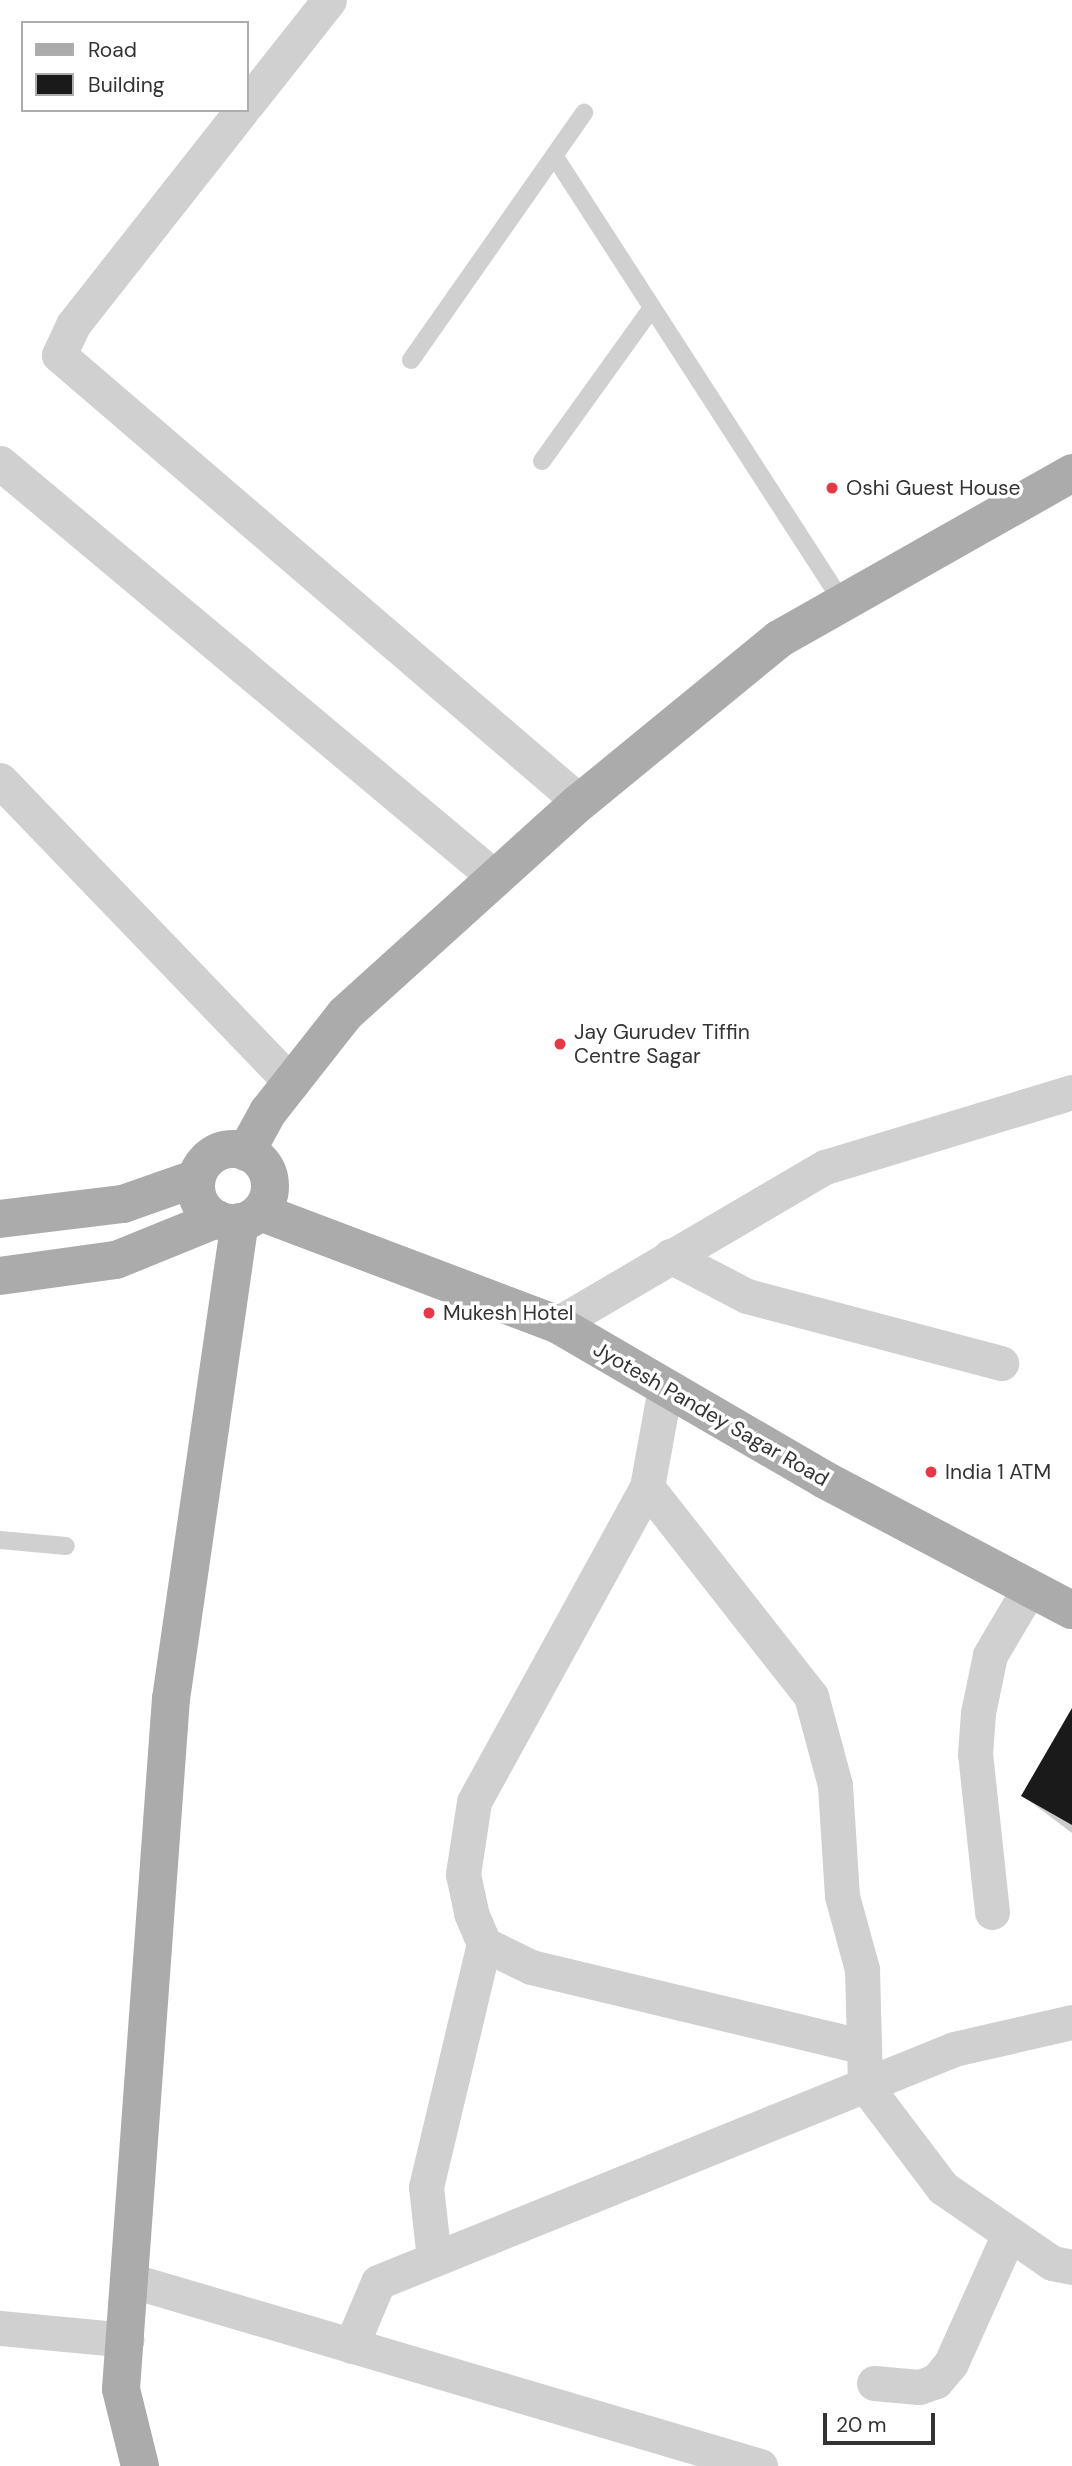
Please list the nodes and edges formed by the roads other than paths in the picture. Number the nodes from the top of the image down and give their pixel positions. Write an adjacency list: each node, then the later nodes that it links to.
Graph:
1 (329, 0): 2 (street)
2 (248, 103)
3 (240, 112): 13 (street)
4 (584, 113): 5 (lane)
5 (555, 157): 6 (lane); 7 (lane)
6 (652, 308): 8 (lane); 11 (lane)
7 (411, 360)
8 (542, 461)
9 (0, 463): 14 (street)
10 (1072, 473): 11 (main road)
11 (841, 600): 13 (main road)
12 (0, 780): 15 (street)
13 (580, 802): 14 (main road)
14 (492, 875): 15 (main road)
15 (292, 1083): 17 (main road)
16 (1072, 1092): 21 (street)
17 (246, 1152): 18 (main road); 19 (main road)
18 (197, 1178): 19 (main road); 20 (main road)
19 (239, 1218): 22 (main road); 23 (main road, Jyotesh Pandey Sagar Road); 39 (main road)
20 (0, 1219)
21 (670, 1256): 23 (street); 24 (street)
22 (0, 1276)
23 (556, 1324): 25 (main road, Jyotesh Pandey Sagar Road)
24 (1001, 1363)
25 (666, 1388): 26 (street); 29 (main road, Jyotesh Pandey Sagar Road)
26 (646, 1487): 32 (street); 34 (street)
27 (0, 1540): 28 (lane)
28 (66, 1546)
29 (1029, 1589): 30 (main road, Jyotesh Pandey Sagar Road); 31 (street)
30 (1072, 1610)
31 (992, 1912)
32 (484, 1944): 34 (street); 37 (street)
33 (1072, 2022): 35 (street)
34 (864, 2047): 35 (street)
35 (865, 2085): 36 (street); 37 (street)
36 (1009, 2234): 38 (street); 43 (street)
37 (435, 2259): 42 (street)
38 (1072, 2267)
39 (133, 2281): 41 (main road); 42 (street)
40 (0, 2328): 41 (street)
41 (127, 2340): 45 (main road)
42 (351, 2346): 44 (street)
43 (874, 2383)
44 (681, 2453): 46 (street)
45 (140, 2466)
46 (760, 2466)

